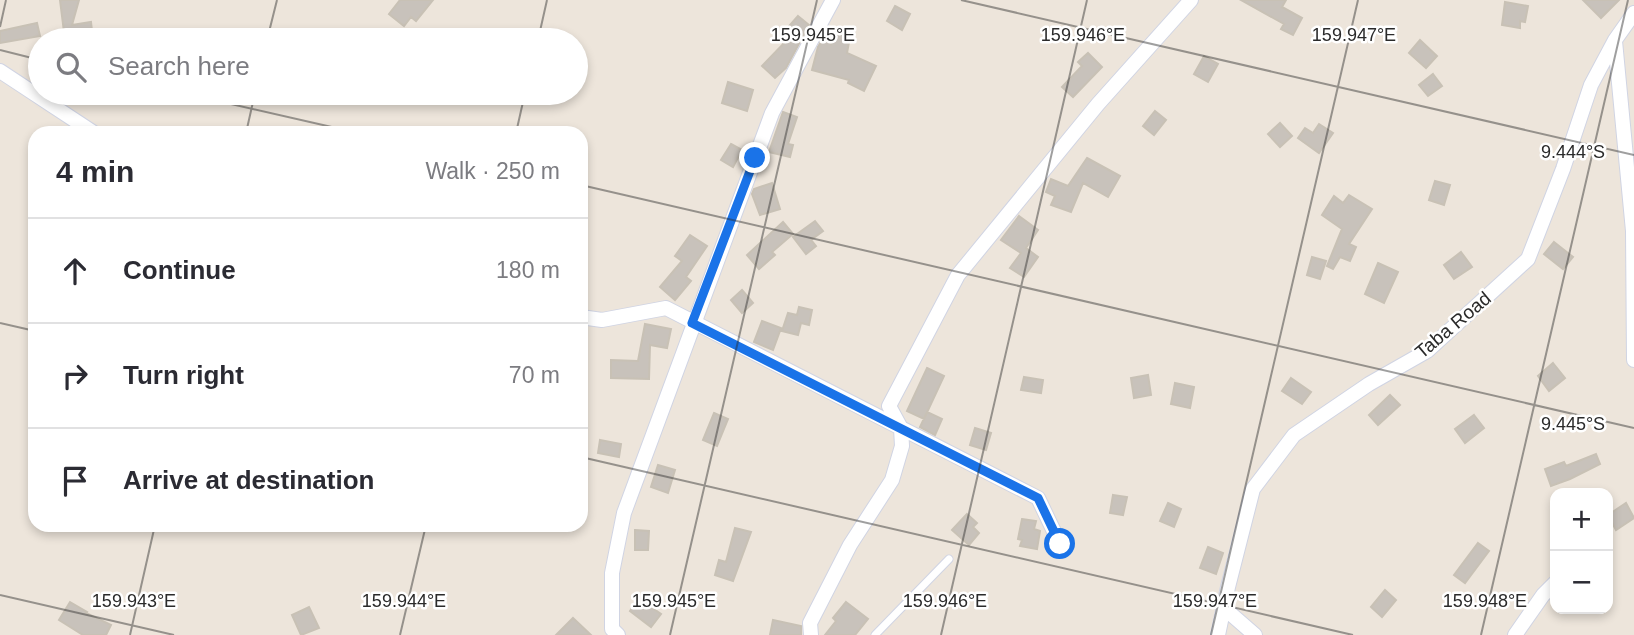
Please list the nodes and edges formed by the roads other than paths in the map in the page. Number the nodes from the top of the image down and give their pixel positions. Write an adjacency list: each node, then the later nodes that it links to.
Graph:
1 (833, 0): 10 (street)
2 (1191, 0): 12 (street)
3 (1634, 13): 4 (street, Taba Road)
4 (1615, 40): 11 (street); 16 (street, Taba Road)
5 (0, 71): 6 (street)
6 (28, 89)
7 (52, 105): 8 (street)
8 (83, 126)
9 (588, 318): 10 (street)
10 (692, 323): 12 (street); 17 (street)
11 (1634, 360)
12 (901, 428): 13 (street); 18 (street)
13 (1060, 544)
14 (949, 559): 19 (lane)
15 (1550, 588): 22 (street)
16 (1224, 608): 20 (street, Taba Road); 21 (street)
17 (618, 635)
18 (811, 635)
19 (875, 635)
20 (1218, 635)
21 (1255, 635)
22 (1515, 635)

